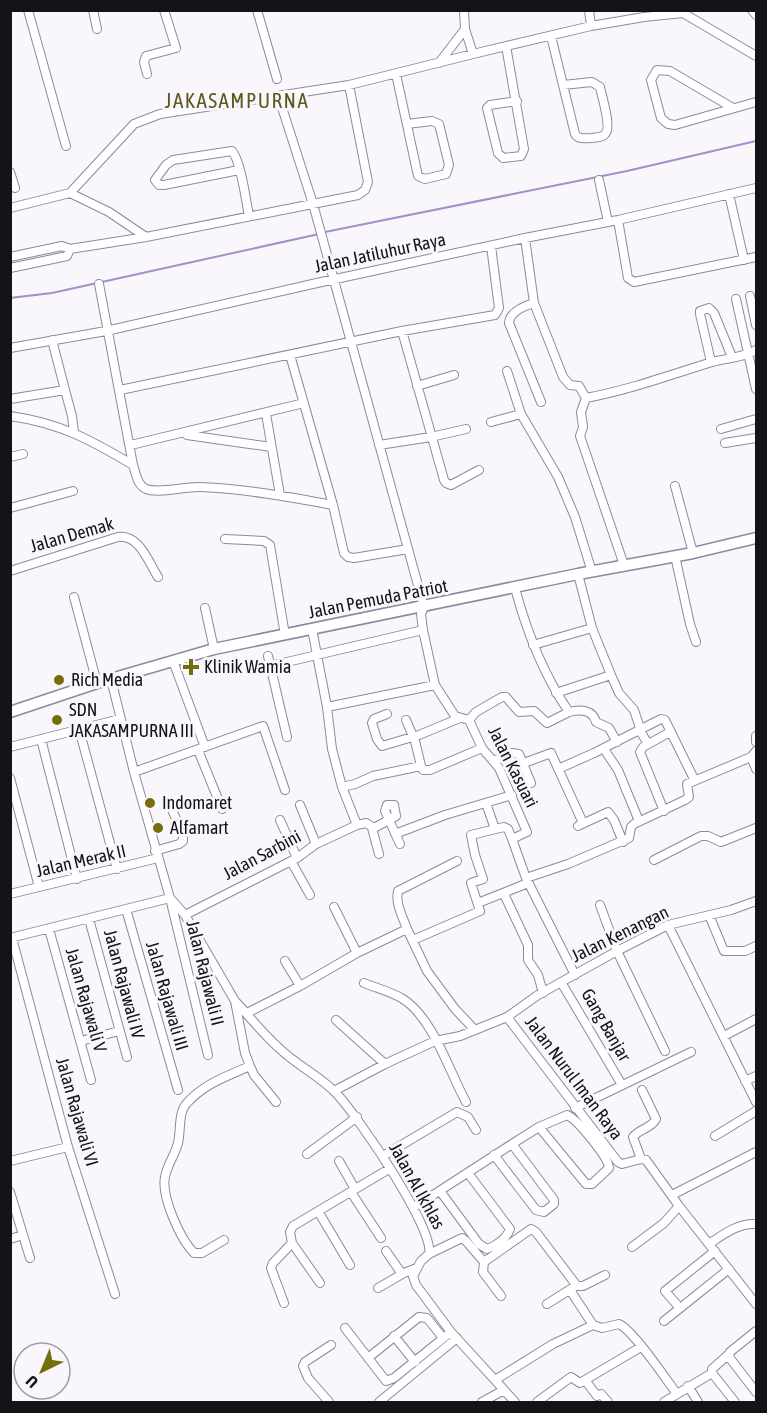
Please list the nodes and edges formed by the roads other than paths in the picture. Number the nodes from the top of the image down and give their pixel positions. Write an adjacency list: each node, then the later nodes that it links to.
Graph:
1 (28, 10): 29 (street)
2 (93, 10): 12 (street)
3 (164, 10): 19 (street)
4 (257, 10): 21 (street)
5 (464, 10): 13 (street)
6 (589, 10): 11 (street)
7 (752, 10): 10 (street)
8 (682, 12): 9 (street); 17 (street)
9 (647, 13): 11 (street)
10 (756, 15)
11 (591, 26): 14 (street)
12 (98, 29)
13 (465, 29): 16 (street); 18 (street)
14 (551, 36): 15 (street); 23 (street)
15 (506, 46): 16 (street); 25 (street)
16 (473, 54): 18 (street)
17 (756, 56)
18 (439, 64): 20 (street)
19 (147, 74)
20 (396, 74): 22 (street); 28 (street)
21 (276, 79)
22 (349, 85): 24 (street); 37 (street)
23 (562, 85): 23 (street)
24 (278, 95): 35 (street); 37 (street)
25 (517, 100): 25 (street)
26 (756, 102): 27 (street)
27 (732, 108): 27 (street)
28 (407, 124): 28 (street)
29 (66, 146)
30 (239, 170): 30 (street); 39 (street)
31 (10, 172): 33 (street)
32 (599, 180): 41 (street)
33 (15, 188)
34 (756, 188): 36 (street, Jalan Jatiluhur Raya)
35 (70, 193): 38 (street); 42 (street)
36 (729, 194): 40 (street, Jalan Jatiluhur Raya); 48 (street)
37 (313, 204): 39 (street); 50 (street)
38 (10, 208)
39 (249, 216): 42 (street)
40 (618, 220): 41 (street, Jalan Jatiluhur Raya); 48 (street)
41 (608, 222): 43 (street, Jalan Jatiluhur Raya)
42 (146, 237): 45 (street)
43 (525, 238): 44 (street, Jalan Jatiluhur Raya); 54 (street)
44 (491, 246): 50 (street, Jalan Jatiluhur Raya); 57 (street)
45 (70, 249): 46 (street); 49 (street)
46 (10, 256)
47 (756, 257): 48 (street)
48 (744, 260)
49 (10, 268)
50 (333, 280): 56 (street, Jalan Jatiluhur Raya); 59 (street)
51 (99, 284): 56 (street)
52 (750, 296): 55 (street)
53 (736, 299): 61 (street)
54 (534, 303): 71 (street); 73 (street)
55 (756, 325)
56 (106, 331): 58 (street, Jalan Jatiluhur Raya); 70 (street)
57 (402, 331): 59 (street); 67 (street)
58 (52, 340): 60 (street, Jalan Jatiluhur Raya); 69 (street)
59 (350, 341): 62 (street); 88 (street)
60 (10, 348)
61 (753, 352): 63 (street); 68 (street)
62 (290, 356): 70 (street); 74 (street)
63 (732, 357): 64 (street); 64 (street)
64 (711, 362): 71 (street)
65 (507, 371): 76 (street)
66 (454, 375): 67 (street)
67 (417, 386): 84 (street)
68 (756, 388)
69 (65, 390): 72 (street); 82 (street)
70 (120, 390): 87 (street)
71 (586, 398): 104 (street)
72 (10, 399)
73 (542, 402)
74 (304, 403): 75 (street); 97 (street)
75 (266, 414): 83 (street); 89 (street)
76 (521, 414): 79 (street); 106 (street)
77 (10, 416): 82 (street)
78 (756, 419): 81 (street)
79 (491, 422)
80 (466, 429): 84 (street)
81 (721, 429)
82 (74, 432): 92 (street)
83 (181, 434): 87 (street); 89 (street)
84 (431, 437): 88 (street); 93 (street)
85 (756, 438): 86 (street)
86 (725, 443)
87 (131, 445): 92 (street)
88 (379, 445): 101 (street)
89 (271, 447): 96 (street)
90 (23, 454): 91 (street)
91 (10, 458)
92 (134, 465): 96 (street)
93 (479, 470)
94 (675, 486): 102 (street)
95 (73, 491): 98 (street)
96 (280, 495): 97 (street)
97 (333, 505): 101 (street)
98 (10, 508)
99 (756, 538): 102 (main road, Jalan Pemuda Patriot)
100 (225, 539): 116 (street)
101 (408, 549): 111 (street)
102 (693, 553): 103 (main road, Jalan Pemuda Patriot)
103 (675, 556): 104 (main road, Jalan Pemuda Patriot); 117 (street)
104 (624, 566): 106 (main road, Jalan Pemuda Patriot)
105 (10, 571): 108 (street, Jalan Demak)
106 (592, 572): 107 (main road, Jalan Pemuda Patriot)
107 (578, 574): 109 (main road, Jalan Pemuda Patriot); 113 (street)
108 (158, 577)
109 (515, 588): 111 (main road, Jalan Pemuda Patriot); 118 (street)
110 (74, 597): 126 (street)
111 (424, 607): 114 (main road, Jalan Pemuda Patriot); 115 (street)
112 (205, 608): 119 (street)
113 (592, 628): 118 (street); 124 (street)
114 (312, 629): 116 (main road, Jalan Pemuda Patriot); 121 (street)
115 (423, 630): 121 (street); 127 (street)
116 (285, 635): 119 (main road, Jalan Pemuda Patriot)
117 (696, 642)
118 (533, 645): 128 (street)
119 (214, 650): 122 (main road, Jalan Pemuda Patriot)
120 (268, 656): 123 (street)
121 (317, 656): 123 (street); 129 (street)
122 (173, 661): 125 (main road, Jalan Pemuda Patriot); 149 (street)
123 (270, 666): 142 (street)
124 (611, 675): 128 (street); 138 (street)
125 (111, 679): 126 (main road, Jalan Pemuda Patriot); 134 (street, Jalan Rajawali II)
126 (96, 683): 130 (main road, Jalan Pemuda Patriot)
127 (435, 685): 129 (street); 133 (street)
128 (556, 693): 131 (street)
129 (327, 707): 161 (street)
130 (10, 712)
131 (569, 712): 136 (street); 144 (street)
132 (387, 714): 140 (street)
133 (460, 718): 136 (street, Jalan Kasuari); 140 (street)
134 (120, 719): 137 (street); 157 (street, Jalan Rajawali II)
135 (406, 720): 140 (street)
136 (470, 720): 148 (street, Jalan Kasuari)
137 (79, 729): 143 (street); 185 (street)
138 (639, 729): 139 (street); 144 (street); 146 (street)
139 (670, 732): 146 (street); 159 (street)
140 (414, 736): 154 (street)
141 (756, 736): 145 (street)
142 (287, 737)
143 (41, 739): 147 (street); 186 (street)
144 (617, 742): 150 (street)
145 (756, 742)
146 (648, 744): 167 (street)
147 (10, 747)
148 (482, 748): 152 (street, Jalan Kasuari); 154 (street)
149 (202, 749): 157 (street); 162 (street); 166 (street)
150 (604, 749): 156 (street); 170 (street)
151 (754, 754): 155 (street); 159 (street)
152 (493, 761): 153 (street); 163 (street, Jalan Kasuari)
153 (524, 763): 156 (street); 160 (street)
154 (421, 766): 161 (street)
155 (756, 768)
156 (558, 769): 177 (street)
157 (134, 772): 181 (street, Jalan Rajawali II)
158 (10, 778): 188 (street)
159 (694, 779): 167 (street)
160 (531, 783)
161 (342, 787): 171 (street)
162 (285, 790)
163 (512, 795): 164 (street); 176 (street, Jalan Kasuari)
164 (486, 802): 174 (street); 175 (street)
165 (300, 805): 178 (street)
166 (222, 809)
167 (664, 811): 170 (street)
168 (173, 812): 181 (street, Jalan Merak II)
169 (280, 820): 182 (street)
170 (639, 821): 177 (street)
171 (357, 825): 172 (street); 178 (street, Jalan Sarbini)
172 (372, 828): 175 (street); 180 (street)
173 (756, 828): 183 (street)
174 (495, 829): 176 (street); 194 (street)
175 (395, 834): 179 (street)
176 (512, 839): 187 (street)
177 (623, 842): 187 (street)
178 (316, 844): 182 (street, Jalan Sarbini)
179 (400, 844)
180 (379, 854)
181 (157, 855): 185 (street, Jalan Merak II); 192 (street, Jalan Rajawali II)
182 (294, 859): 191 (street); 198 (street, Jalan Sarbini)
183 (654, 860)
184 (458, 861): 203 (street)
185 (117, 869): 186 (street, Jalan Merak II)
186 (77, 879): 188 (street, Jalan Merak II)
187 (527, 880): 190 (street); 210 (street)
188 (39, 887): 189 (street, Jalan Merak II)
189 (10, 894)
190 (504, 894): 194 (street); 214 (street)
191 (310, 895)
192 (170, 898): 197 (street); 198 (street); 227 (street, Jalan Rajawali II)
193 (756, 901): 199 (street, Jalan Kenangan)
194 (478, 903): 205 (street)
195 (600, 905): 207 (street)
196 (334, 907): 208 (street)
197 (126, 909): 200 (street); 235 (street, Jalan Rajawali III)
198 (185, 915): 215 (street)
199 (709, 915): 201 (street, Jalan Kenangan); 206 (street)
200 (89, 919): 202 (street); 221 (street, Jalan Rajawali IV)
201 (668, 925): 207 (street, Jalan Kenangan); 222 (street)
202 (49, 929): 204 (street); 223 (street, Jalan Rajawali V)
203 (407, 929): 205 (street); 208 (street)
204 (11, 938): 248 (street, Jalan Rajawali VI)
205 (413, 940): 220 (street)
206 (754, 947)
207 (616, 951): 210 (street, Jalan Kenangan); 225 (street)
208 (357, 953): 213 (street)
209 (285, 961): 213 (street)
210 (575, 975): 211 (street, Jalan Kenangan)
211 (561, 982): 214 (street, Jalan Kenangan); 234 (street, Gang Banjar)
212 (364, 983): 224 (street)
213 (300, 986): 216 (street)
214 (543, 993): 217 (street, Jalan Kenangan)
215 (235, 1001): 216 (street, Jalan Al Ikhlas); 230 (street)
216 (247, 1013): 237 (street, Jalan Al Ikhlas)
217 (507, 1017): 220 (street, Jalan Kenangan); 241 (street, Jalan Nurul Iman Raya)
218 (756, 1018): 222 (street)
219 (336, 1020): 229 (street)
220 (474, 1029): 224 (street, Jalan Kenangan)
221 (119, 1031): 223 (street); 228 (street, Jalan Rajawali IV)
222 (724, 1036): 233 (street)
223 (81, 1041): 232 (street, Jalan Rajawali V)
224 (435, 1041): 229 (street, Jalan Kenangan); 240 (street)
225 (664, 1051)
226 (692, 1052): 234 (street)
227 (208, 1055)
228 (128, 1058)
229 (385, 1064): 237 (street, Jalan Kenangan)
230 (250, 1066): 239 (street); 269 (street)
231 (756, 1076): 233 (street)
232 (92, 1080)
233 (745, 1081): 238 (street)
234 (622, 1085): 241 (street)
235 (178, 1090)
236 (642, 1090): 253 (street)
237 (334, 1091): 243 (street, Jalan Al Ikhlas)
238 (756, 1099)
239 (276, 1102)
240 (466, 1102)
241 (575, 1108): 253 (street, Jalan Nurul Iman Raya)
242 (756, 1111): 246 (street)
243 (357, 1118): 250 (street); 252 (street, Jalan Al Ikhlas)
244 (539, 1127): 244 (street); 247 (street)
245 (476, 1130): 252 (street)
246 (715, 1136)
247 (512, 1144): 251 (street); 251 (street)
248 (68, 1147): 254 (street); 285 (street, Jalan Rajawali VI)
249 (756, 1152): 261 (street)
250 (307, 1154)
251 (494, 1155): 257 (street)
252 (383, 1156): 256 (street, Jalan Al Ikhlas)
253 (641, 1159): 261 (street)
254 (10, 1161)
255 (339, 1161): 258 (street)
256 (389, 1169): 258 (street); 263 (street, Jalan Al Ikhlas)
257 (468, 1173): 259 (street); 259 (street)
258 (353, 1191): 264 (street); 267 (street)
259 (440, 1191): 263 (street)
260 (10, 1192): 266 (street)
261 (672, 1195): 262 (street)
262 (680, 1206): 271 (street); 272 (street)
263 (413, 1208): 274 (street, Jalan Al Ikhlas)
264 (318, 1210): 270 (street); 277 (street)
265 (756, 1224): 272 (street)
266 (23, 1235): 268 (street); 275 (street)
267 (381, 1238)
268 (10, 1239)
269 (224, 1240)
270 (292, 1243): 282 (street); 288 (street)
271 (632, 1246)
272 (712, 1247): 279 (street); 290 (street)
273 (386, 1251): 280 (street)
274 (429, 1254): 276 (street); 278 (street, Jalan Al Ikhlas)
275 (30, 1258)
276 (484, 1262): 284 (street); 286 (street)
277 (350, 1265)
278 (417, 1268): 280 (street); 295 (street)
279 (729, 1269): 287 (street); 290 (street)
280 (402, 1274): 283 (street)
281 (605, 1275): 284 (street)
282 (320, 1283)
283 (378, 1288)
284 (573, 1288): 289 (street); 292 (street)
285 (115, 1294)
286 (501, 1296)
287 (756, 1301)
288 (284, 1303)
289 (547, 1304)
290 (679, 1307): 291 (street)
291 (664, 1321)
292 (593, 1324): 299 (street); 304 (street)
293 (345, 1328): 301 (street)
294 (756, 1331): 300 (street)
295 (454, 1335): 297 (street); 304 (street); 311 (street)
296 (394, 1336): 297 (street); 301 (street); 302 (street)
297 (443, 1338): 302 (street)
298 (331, 1345): 310 (street)
299 (641, 1347): 305 (street); 309 (street)
300 (729, 1354): 303 (street); 308 (street)
301 (368, 1358): 302 (street)
302 (415, 1362)
303 (712, 1373): 306 (street); 318 (street)
304 (495, 1380): 307 (street)
305 (585, 1380): 314 (street); 315 (street)
306 (688, 1386): 309 (street); 317 (street)
307 (504, 1390): 312 (street); 313 (street)
308 (756, 1392)
309 (676, 1394): 316 (street)
310 (329, 1402)
311 (379, 1402)
312 (482, 1402)
313 (515, 1402)
314 (537, 1402)
315 (608, 1402)
316 (664, 1402)
317 (698, 1402)
318 (735, 1402)

